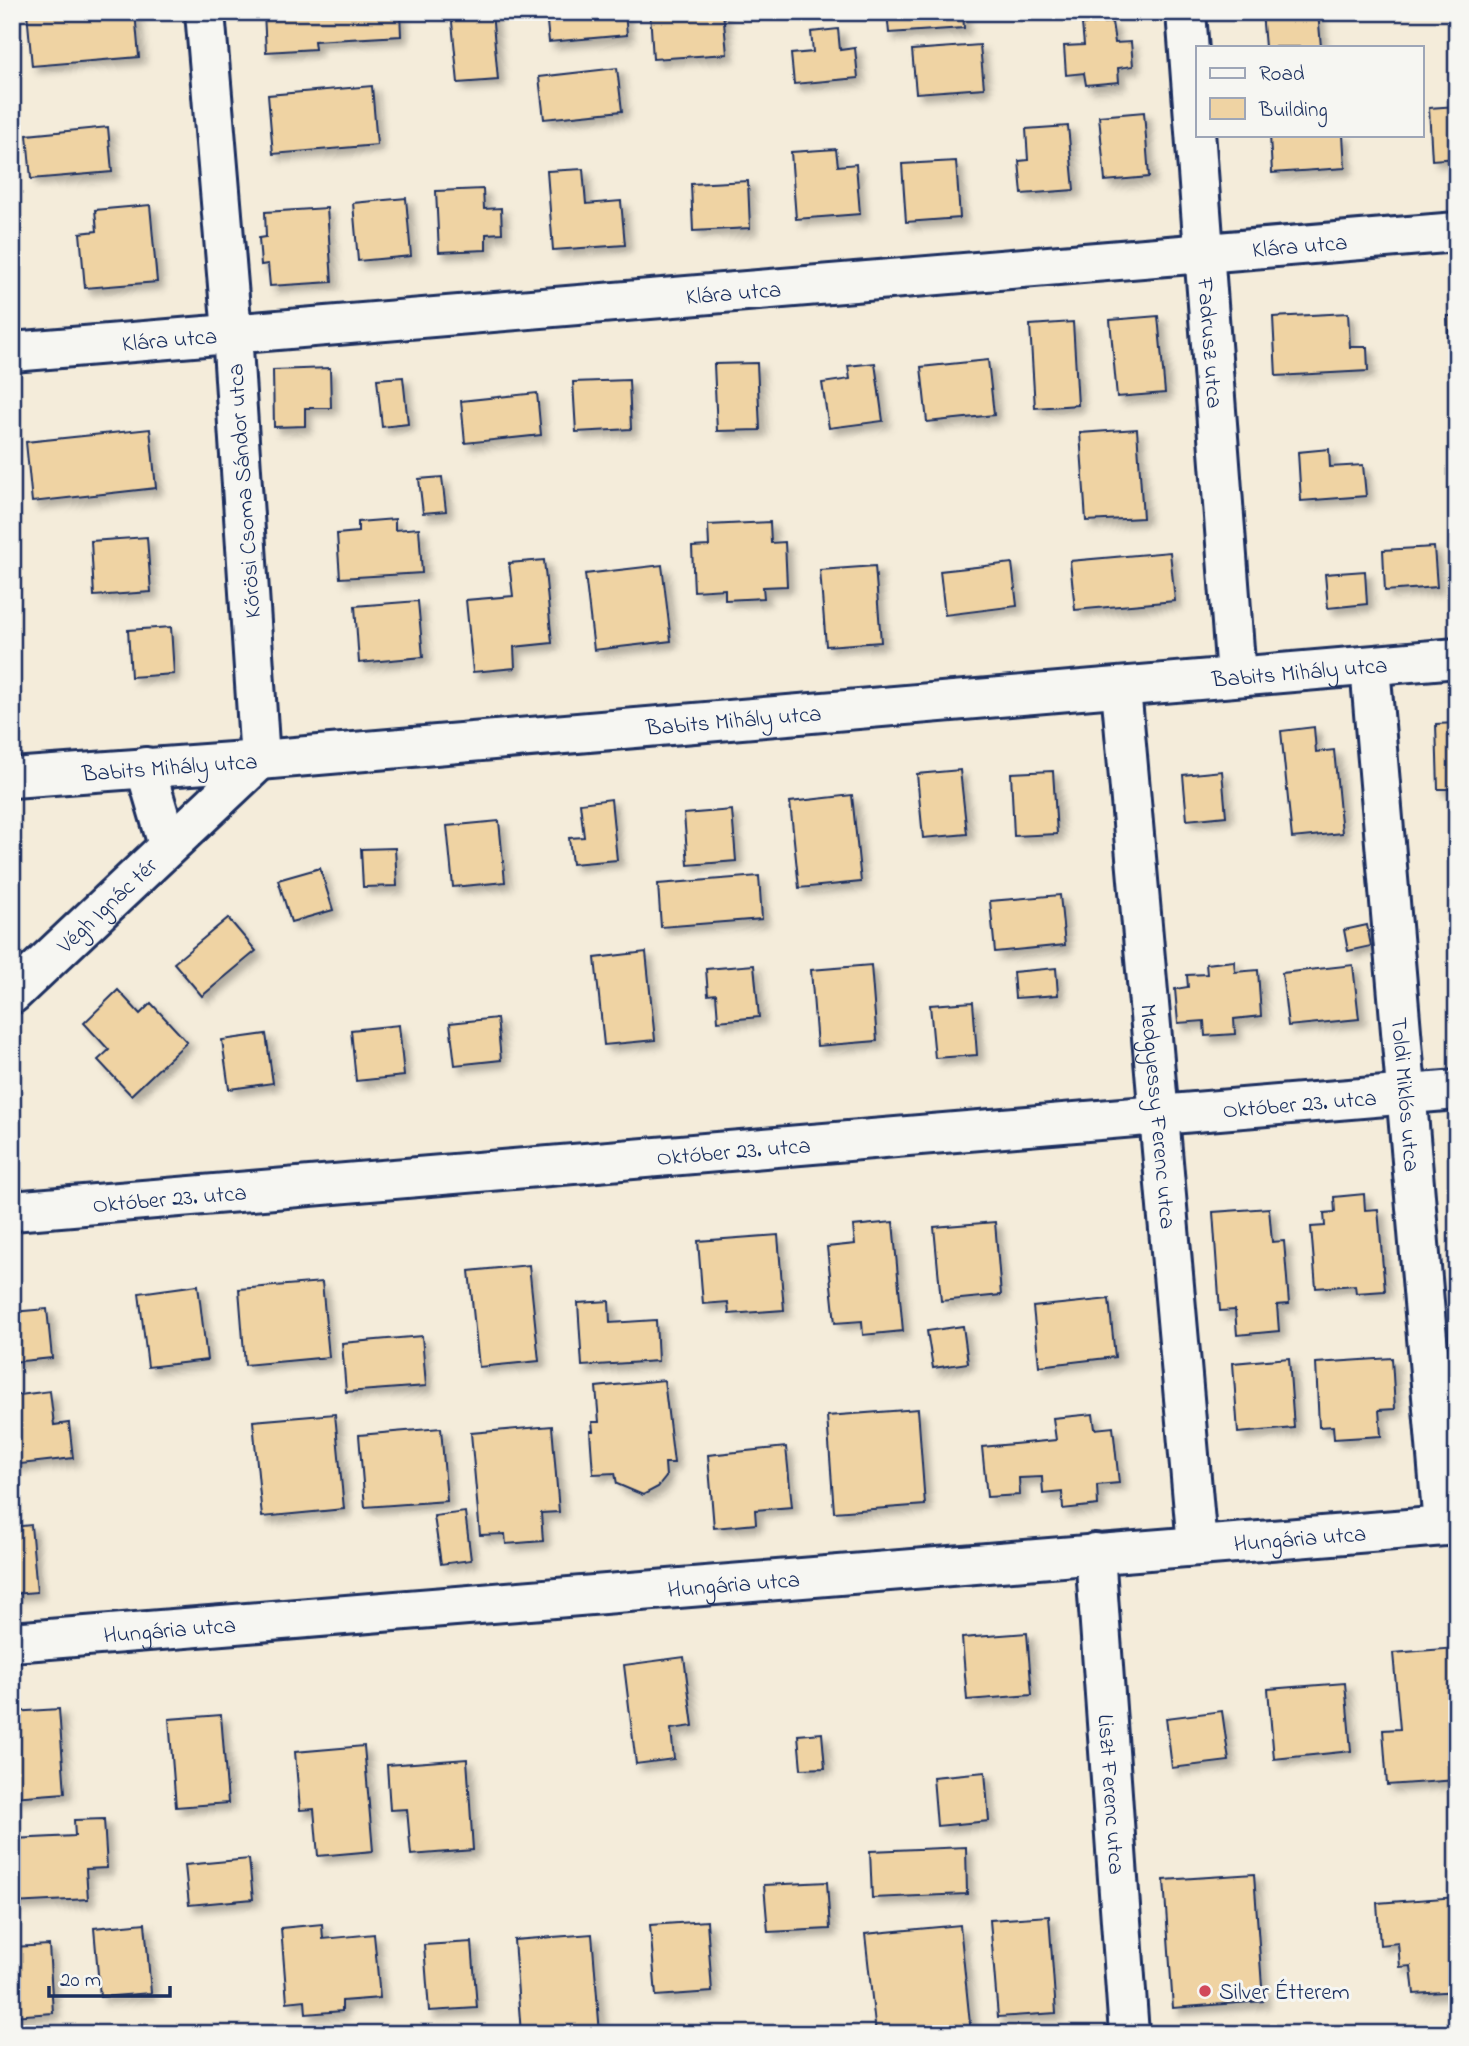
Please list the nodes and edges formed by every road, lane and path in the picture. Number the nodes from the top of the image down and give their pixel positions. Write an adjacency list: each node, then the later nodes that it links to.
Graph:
1 (205, 12): 5 (street, Kőrösi Csoma Sándor utca)
2 (1186, 12): 4 (street, Fadrusz utca)
3 (1457, 232): 4 (street, Klára utca)
4 (1203, 253): 5 (street, Klára utca); 9 (street, Fadrusz utca)
5 (232, 333): 6 (street, Klára utca); 11 (street, Kőrösi Csoma Sándor utca)
6 (12, 352)
7 (1457, 658): 8 (street, Babits Mihály utca)
8 (1370, 666): 9 (street, Babits Mihály utca); 17 (street, Toldi Miklós utca)
9 (1236, 676): 10 (street, Babits Mihály utca)
10 (1121, 688): 11 (street, Babits Mihály utca); 18 (street, Medgyessy Ferenc utca)
11 (260, 760): 12 (street, Babits Mihály utca); 14 (street, Végh Ignác tér)
12 (145, 766): 13 (street, Babits Mihály utca); 14 (street, Végh Ignác tér)
13 (12, 778)
14 (168, 845): 15 (street, Végh Ignác tér)
15 (12, 994)
16 (1457, 1090): 17 (street, Október 23. utca)
17 (1406, 1094): 18 (street, Október 23. utca); 20 (street, Toldi Miklós utca)
18 (1157, 1115): 19 (street, Október 23. utca); 21 (street, Medgyessy Ferenc utca)
19 (12, 1211)
20 (1450, 1526): 21 (street, Hungária utca)
21 (1197, 1545): 22 (street, Hungária utca)
22 (1096, 1553): 23 (street, Hungária utca); 24 (street, Liszt Ferenc utca)
23 (12, 1642)
24 (1129, 2034)

